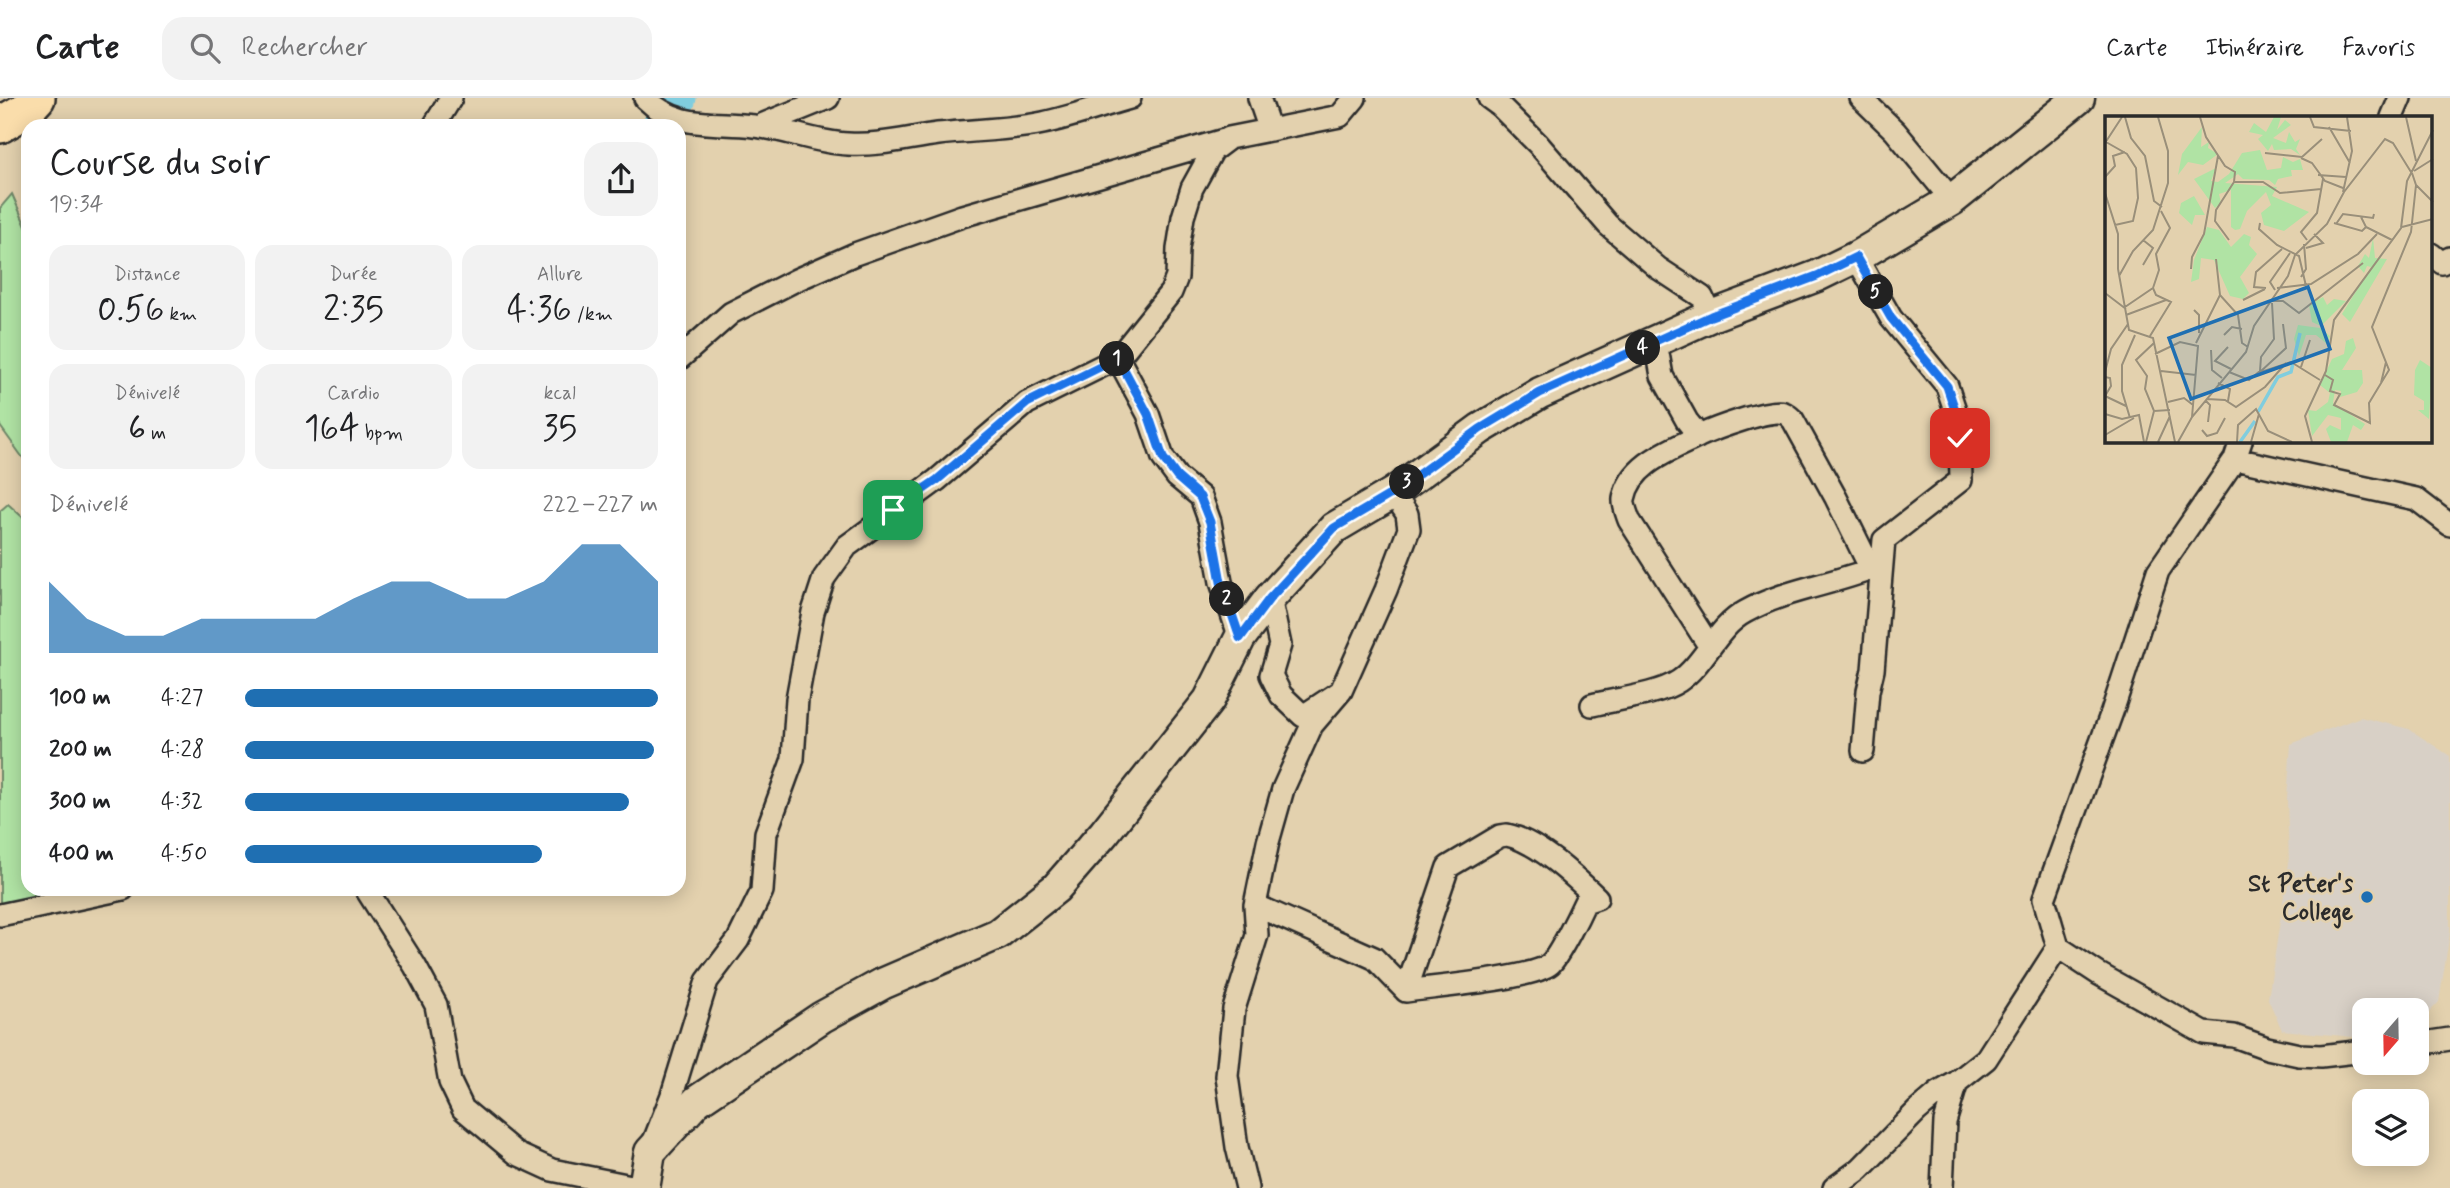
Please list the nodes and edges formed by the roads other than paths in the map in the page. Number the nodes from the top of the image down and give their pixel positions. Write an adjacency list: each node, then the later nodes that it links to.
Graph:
1 (37, 98): 16 (highway)
2 (451, 98): 13 (street)
3 (645, 98): 14 (street)
4 (828, 98): 17 (street)
5 (1130, 98): 17 (street)
6 (1259, 98): 18 (street)
7 (1355, 98): 18 (street)
8 (1489, 98): 24 (street)
9 (1861, 98): 20 (street)
10 (2078, 98): 20 (main road)
11 (2400, 98): 12 (street)
12 (2392, 116)
13 (439, 119)
14 (680, 119)
15 (686, 121): 17 (street)
16 (0, 125)
17 (759, 126)
18 (1270, 130): 19 (street)
19 (1229, 138): 26 (street); 27 (street)
20 (1951, 200): 22 (main road)
21 (2432, 255): 23 (street)
22 (1856, 257): 24 (main road); 32 (street)
23 (2450, 258)
24 (1711, 316): 25 (main road)
25 (1656, 342): 28 (street); 30 (main road)
26 (686, 353)
27 (1118, 358): 35 (street); 50 (street)
28 (1699, 436): 33 (street); 36 (street)
29 (2238, 450): 31 (street); 44 (street)
30 (1393, 493): 34 (main road); 37 (street)
31 (2450, 525)
32 (1884, 540): 33 (street); 39 (street)
33 (1871, 569): 36 (street)
34 (1270, 598): 35 (main road); 37 (street)
35 (1240, 638): 50 (main road)
36 (1710, 647): 38 (street)
37 (1341, 691): 42 (street)
38 (1592, 705)
39 (1863, 751)
40 (90, 896): 43 (street)
41 (370, 896): 51 (street)
42 (1255, 905): 45 (street); 52 (street)
43 (0, 915)
44 (2057, 947): 48 (street); 49 (street)
45 (1406, 991): 45 (street)
46 (2450, 1039): 47 (street)
47 (2429, 1042)
48 (2352, 1052)
49 (1957, 1082): 53 (street); 54 (street)
50 (649, 1152): 51 (main road)
51 (642, 1188)
52 (1247, 1188)
53 (1834, 1188)
54 (1942, 1188)

